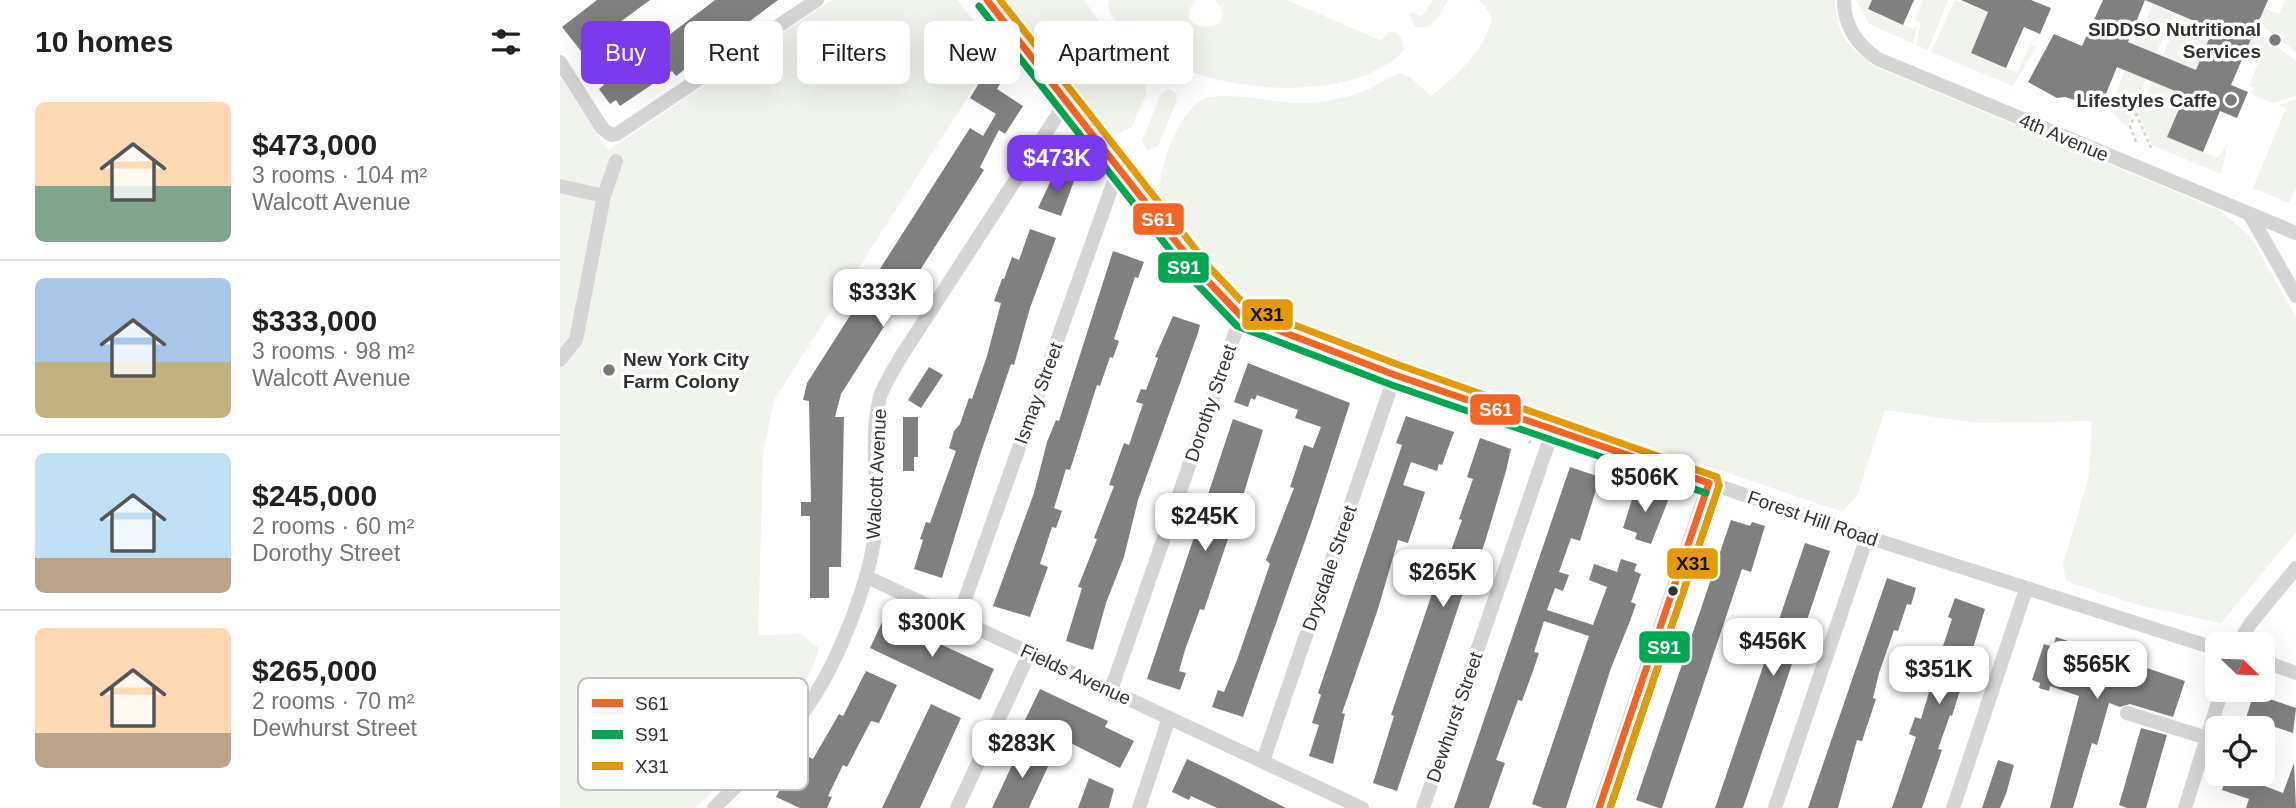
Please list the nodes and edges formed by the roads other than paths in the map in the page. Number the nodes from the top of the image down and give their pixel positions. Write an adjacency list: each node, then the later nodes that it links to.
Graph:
1 (817, 0): 4 (street)
2 (987, 0): 5 (street, Forest Hill Road)
3 (1844, 0): 10 (street, 4th Avenue)
4 (560, 62)
5 (1066, 102): 7 (street, Forest Hill Road); 20 (street, Walcott Avenue)
6 (616, 161): 9 (street)
7 (1119, 167): 13 (street, Forest Hill Road); 22 (street, Ismay Street)
8 (560, 186): 9 (street)
9 (604, 196): 14 (street)
10 (2250, 215): 11 (street, 4th Avenue); 12 (street)
11 (2296, 233)
12 (2296, 296)
13 (1241, 316): 15 (street, Forest Hill Road); 28 (street, Dorothy Street)
14 (560, 360)
15 (1395, 375): 16 (street, Forest Hill Road); 34 (street, Drysdale Street)
16 (1553, 427): 17 (street, Forest Hill Road); 40 (street, Dewhurst Street)
17 (1709, 483): 18 (street, Forest Hill Road); 41 (street)
18 (1867, 537): 21 (street, Forest Hill Road); 42 (street)
19 (2296, 568): 23 (street)
20 (867, 577): 22 (street, Fields Avenue); 29 (street, Walcott Avenue)
21 (2026, 589): 24 (street, Forest Hill Road); 43 (street)
22 (958, 619): 25 (street, Fields Avenue)
23 (2245, 632)
24 (2205, 645)
25 (1030, 652): 28 (street, Fields Avenue); 37 (street)
26 (2275, 665): 27 (street)
27 (2296, 673)
28 (1111, 690): 31 (street, Fields Avenue)
29 (808, 706)
30 (2127, 713): 32 (street)
31 (1170, 718): 34 (street, Fields Avenue); 38 (street)
32 (2205, 737)
33 (2205, 744): 44 (street)
34 (1263, 761): 39 (street, Fields Avenue)
35 (732, 790): 36 (street, Walcott Avenue)
36 (714, 808)
37 (957, 808)
38 (1139, 808)
39 (1362, 808)
40 (1423, 808)
41 (1599, 808)
42 (1775, 808)
43 (1953, 808)
44 (2185, 808)

